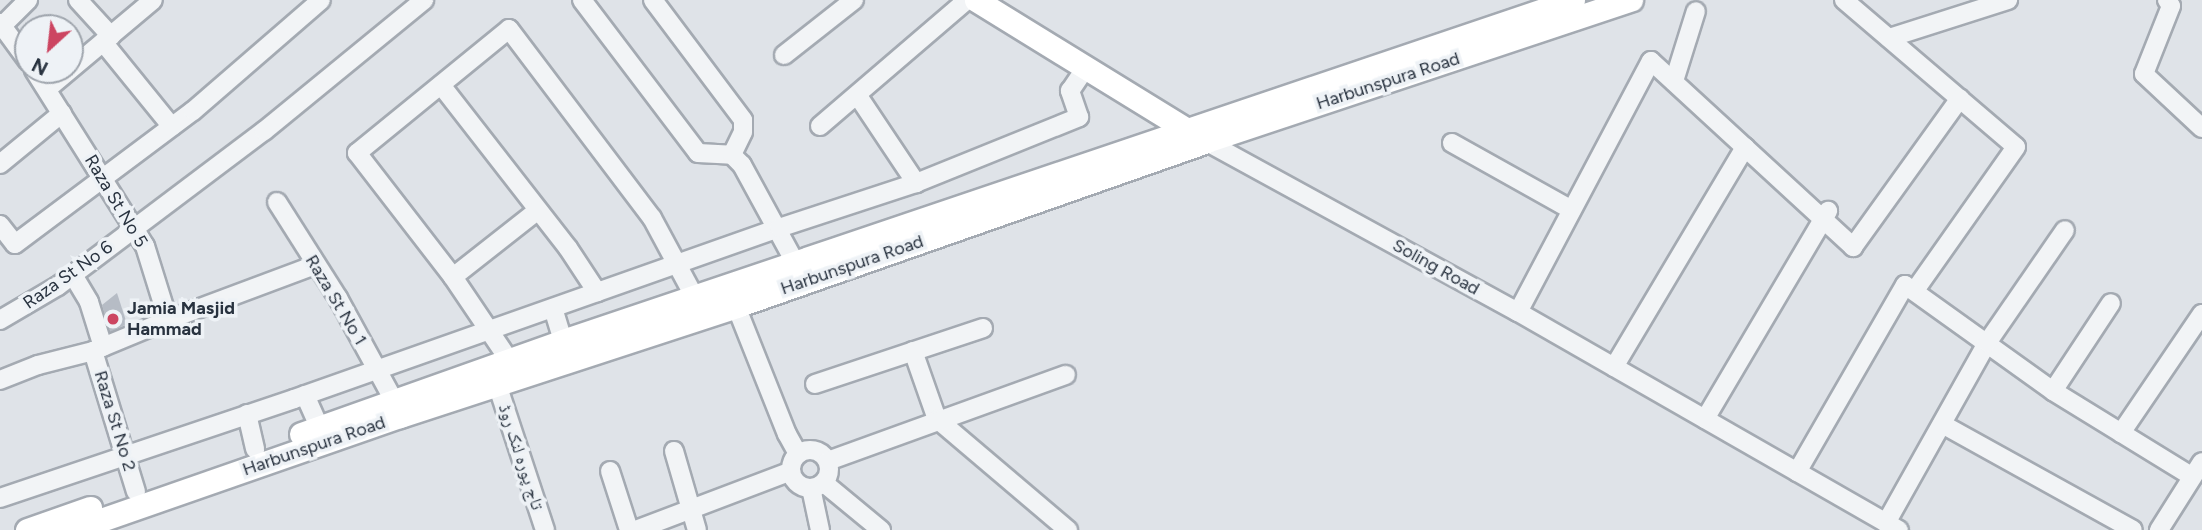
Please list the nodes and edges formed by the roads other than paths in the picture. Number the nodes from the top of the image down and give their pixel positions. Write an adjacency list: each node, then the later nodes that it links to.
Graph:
1 (28, 0): 17 (street)
2 (79, 0): 19 (street)
3 (153, 0): 19 (street)
4 (321, 0): 31 (street)
5 (424, 0): 45 (street, Raza St No 6)
6 (582, 0): 36 (street)
7 (653, 0): 36 (street)
8 (854, 0): 21 (street)
9 (968, 0): 27 (street)
10 (976, 0): 22 (main road, Soling Road)
11 (1573, 0): 33 (main road, Harbunspura Road)
12 (1631, 0): 33 (main road, Harbunspura Road)
13 (1844, 0): 18 (street)
14 (2008, 0): 18 (street)
15 (2167, 0): 32 (street)
16 (1696, 11): 23 (street)
17 (1, 25): 20 (street)
18 (1889, 38): 28 (street)
19 (107, 39): 26 (street); 31 (street)
20 (14, 42)
21 (784, 55)
22 (1086, 67): 33 (main road, Soling Road); 39 (street)
23 (1674, 81): 35 (street); 42 (street)
24 (44, 84): 26 (street, Raza St No 5)
25 (441, 85): 41 (street); 48 (street); 52 (street)
26 (47, 89): 29 (street, Raza St No 5)
27 (858, 96): 30 (street); 39 (street)
28 (1960, 98): 43 (street); 53 (street)
29 (62, 113): 37 (street); 38 (street, Raza St No 5)
30 (820, 126)
31 (172, 127): 38 (street)
32 (2202, 128)
33 (1196, 136): 49 (main road, Harbunspura Road); 57 (main road, Harbunspura Road); 59 (street, Soling Road)
34 (1452, 143): 42 (street)
35 (1745, 147): 43 (street); 70 (street)
36 (732, 155): 46 (street)
37 (0, 164)
38 (103, 178): 44 (street); 45 (street, Raza St No 5)
39 (916, 183): 46 (street)
40 (276, 202): 50 (street, Raza St No 1)
41 (538, 210): 52 (street); 54 (street)
42 (1572, 210): 59 (street)
43 (1826, 215): 81 (street)
44 (0, 225)
45 (134, 228): 51 (street, Raza St No 6); 62 (street, Raza St No 5)
46 (779, 228): 48 (street); 49 (street)
47 (2065, 230): 66 (street)
48 (679, 263): 54 (street); 55 (street)
49 (796, 264): 55 (main road, Harbunspura Road)
50 (315, 265): 62 (street); 71 (street, Raza St No 1)
51 (73, 275): 61 (street, Raza St No 6); 67 (street, Raza St No 2)
52 (453, 276): 64 (street)
53 (1915, 290): 66 (street); 92 (street)
54 (597, 292): 58 (street)
55 (695, 298): 65 (main road, Harbunspura Road)
56 (2111, 303): 76 (street)
57 (736, 306): 74 (main road, Harbunspura Road); 87 (street)
58 (553, 308): 64 (street); 65 (street)
59 (1518, 312): 70 (street, Soling Road)
60 (2202, 314): 84 (street)
61 (0, 320)
62 (168, 320): 67 (street)
63 (983, 328): 68 (street)
64 (489, 330): 69 (street); 71 (street)
65 (563, 341): 69 (main road, Harbunspura Road)
66 (1987, 344): 76 (street); 82 (street)
67 (98, 349): 73 (street); 88 (street, Raza St No 2)
68 (913, 351): 75 (street); 80 (street)
69 (509, 360): 78 (main road, Harbunspura Road)
70 (1614, 368): 81 (street, Soling Road)
71 (376, 370): 77 (street); 78 (street, Raza St No 1)
72 (1066, 375): 80 (street)
73 (0, 380)
74 (497, 384): 78 (main road, Harbunspura Road); 101 (street, تاج پورہ لنک روڈ)
75 (815, 384)
76 (2053, 391): 84 (street)
77 (305, 395): 79 (street); 83 (street)
78 (396, 408): 83 (main road, Harbunspura Road); 100 (main road, Harbunspura Road)
79 (247, 414): 85 (street); 88 (street)
80 (937, 419): 89 (street); 107 (street)
81 (1705, 419): 92 (street, Soling Road)
82 (1942, 424): 98 (street); 108 (street)
83 (318, 427): 85 (main road, Harbunspura Road)
84 (2121, 433): 93 (street)
85 (256, 449): 95 (main road, Harbunspura Road)
86 (674, 451): 97 (street)
87 (798, 454): 89 (street); 91 (street)
88 (124, 455): 95 (street, Raza St No 2); 96 (street)
89 (828, 461): 94 (street)
90 (610, 471): 102 (street)
91 (790, 471): 94 (street); 97 (street)
92 (1797, 472): 98 (street, Soling Road)
93 (2196, 478): 109 (street)
94 (817, 486): 105 (street); 106 (street)
95 (136, 492): 99 (main road, Harbunspura Road)
96 (0, 498)
97 (689, 508): 103 (street); 104 (street)
98 (1893, 526)
99 (27, 530)
100 (72, 530)
101 (545, 530)
102 (629, 530)
103 (636, 530)
104 (697, 530)
105 (820, 530)
106 (881, 530)
107 (1068, 530)
108 (2133, 530)
109 (2159, 530)

